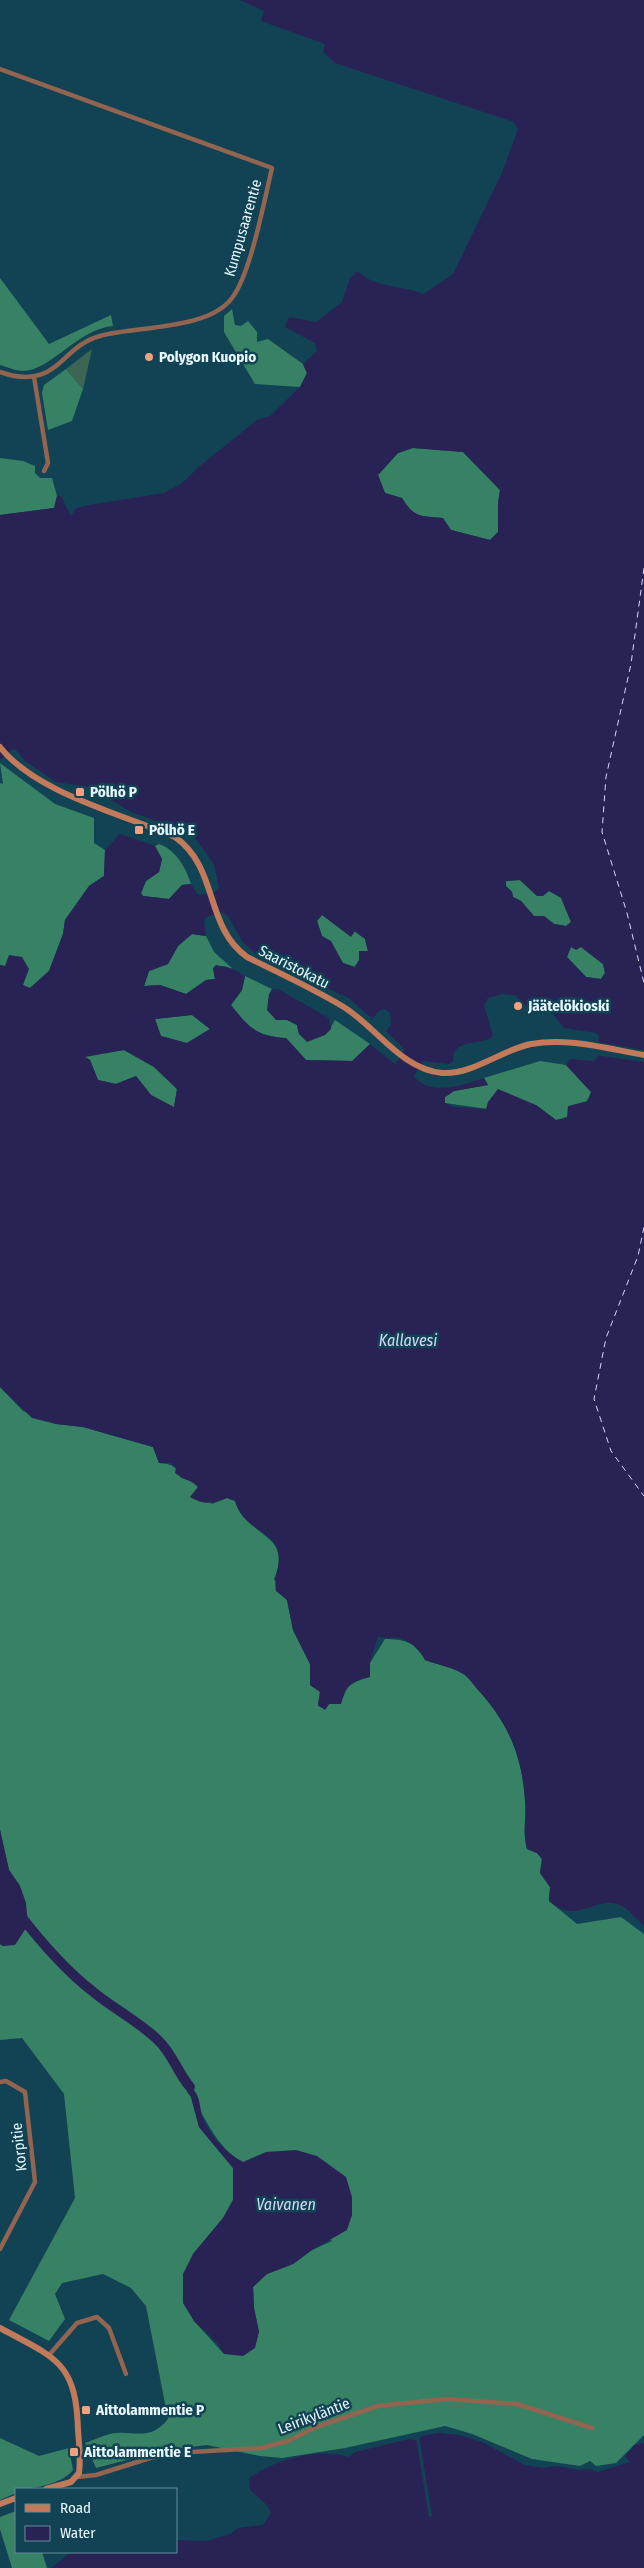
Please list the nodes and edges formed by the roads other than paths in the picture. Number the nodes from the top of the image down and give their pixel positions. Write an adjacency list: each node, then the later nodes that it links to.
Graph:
1 (0, 69): 3 (street, Kumpusaarentie)
2 (0, 372): 3 (street)
3 (34, 377): 4 (street)
4 (44, 471)
5 (0, 747): 6 (main road, Saaristokatu)
6 (644, 1055)
7 (0, 2082): 8 (street, Korpitie)
8 (0, 2249)
9 (0, 2328): 10 (main road)
10 (49, 2355): 11 (street); 13 (main road)
11 (126, 2374)
12 (592, 2428): 13 (street, Leirikyläntie)
13 (77, 2477): 14 (main road, Leirikyläntie)
14 (50, 2488)
15 (15, 2498): 16 (main road)
16 (0, 2504)

